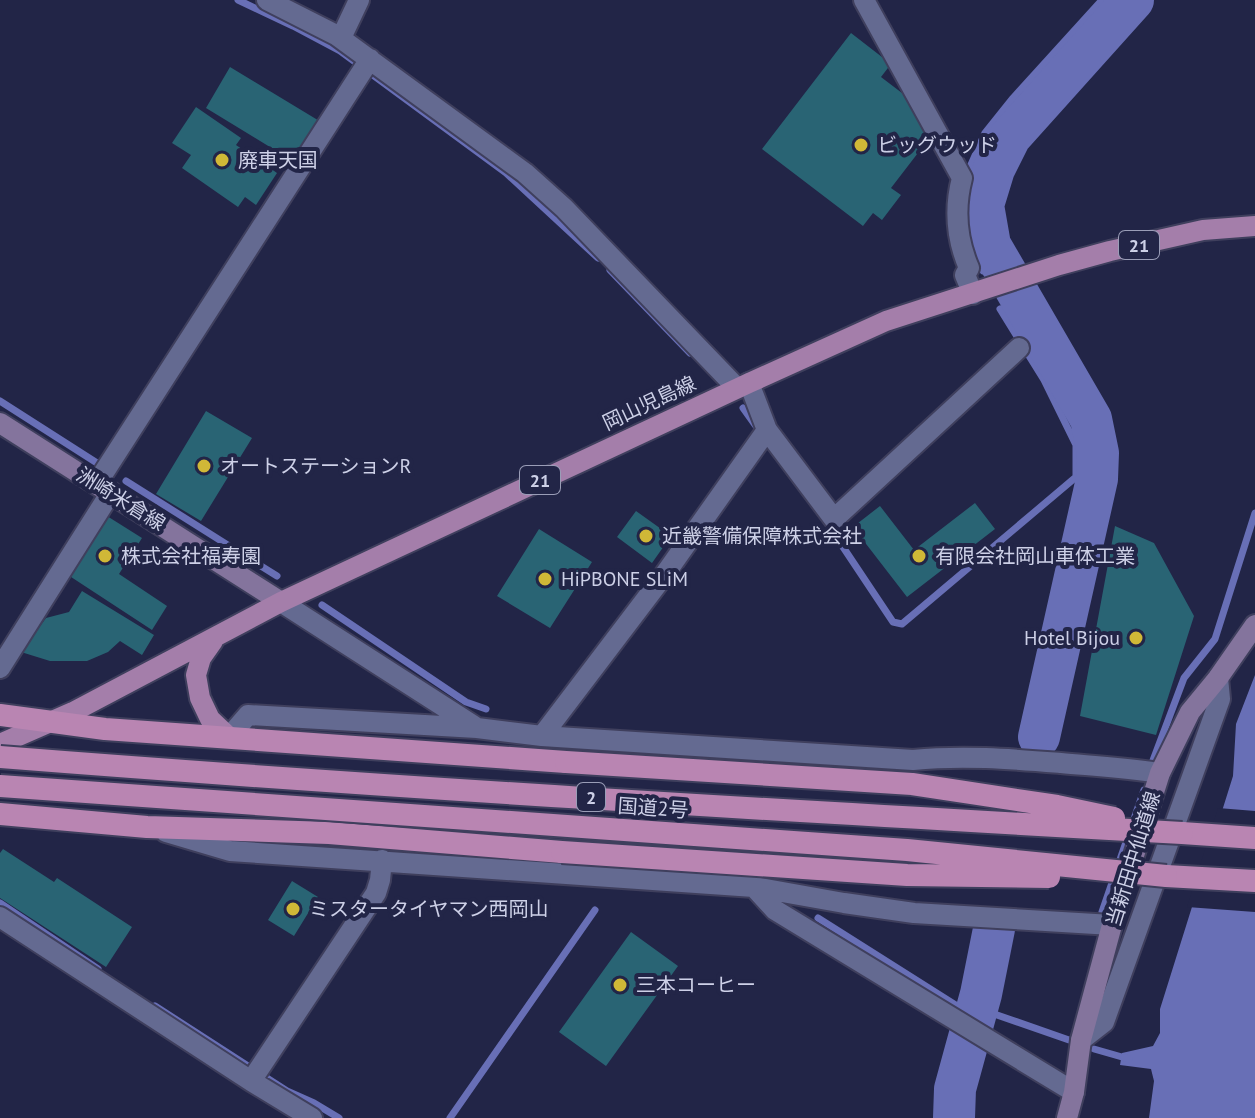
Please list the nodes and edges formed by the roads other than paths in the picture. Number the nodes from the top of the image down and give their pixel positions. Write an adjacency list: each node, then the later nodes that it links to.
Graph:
1 (267, 0): 4 (street)
2 (359, 0): 4 (street)
3 (864, 0): 7 (street)
4 (341, 38): 5 (street)
5 (366, 66): 9 (street); 12 (street)
6 (1255, 226): 7 (main road, 岡山児島線 / 21)
7 (973, 294): 9 (main road, 岡山児島線 / 21)
8 (1019, 348): 11 (street)
9 (743, 385): 11 (street); 13 (main road, 岡山児島線 / 21)
10 (0, 423): 12 (main road, 洲崎米倉線)
11 (764, 435): 22 (street)
12 (104, 488): 13 (main road, 洲崎米倉線); 16 (street)
13 (281, 602): 15 (main road, 岡山児島線 / 21); 21 (street)
14 (1255, 625): 17 (main road, 当新田中仙道線)
15 (216, 638): 18 (main road, 岡山児島線 / 21); 23 (main road)
16 (0, 668)
17 (1218, 678): 26 (main road, 当新田中仙道線); 40 (street)
18 (92, 702): 19 (main road, 岡山児島線 / 21); 20 (main road, 岡山児島線 / 21)
19 (4, 717): 20 (highway)
20 (53, 722): 23 (highway); 24 (main road, 岡山児島線 / 21)
21 (477, 728): 22 (street); 23 (street)
22 (542, 736): 26 (street)
23 (229, 737): 32 (highway, bridge)
24 (0, 744)
25 (0, 757): 32 (highway, 国道2号 / 2, bridge)
26 (1160, 773): 39 (main road, 当新田中仙道線)
27 (0, 786): 35 (highway, 国道2号 / 2, bridge)
28 (0, 798): 30 (highway)
29 (0, 817): 30 (highway)
30 (45, 819): 31 (highway)
31 (147, 827): 34 (street); 35 (highway, bridge)
32 (1182, 833): 33 (highway, 国道2号 / 2)
33 (1255, 838)
34 (382, 860): 37 (street); 41 (street)
35 (1166, 876): 36 (highway, 国道2号 / 2)
36 (1255, 881)
37 (754, 887): 39 (street); 42 (street)
38 (0, 917): 41 (street)
39 (1112, 925): 40 (main road, 当新田中仙道線)
40 (1081, 1040): 42 (main road, 当新田中仙道線)
41 (256, 1074): 43 (street)
42 (1074, 1092): 44 (main road, 当新田中仙道線)
43 (312, 1118)
44 (1067, 1118)

